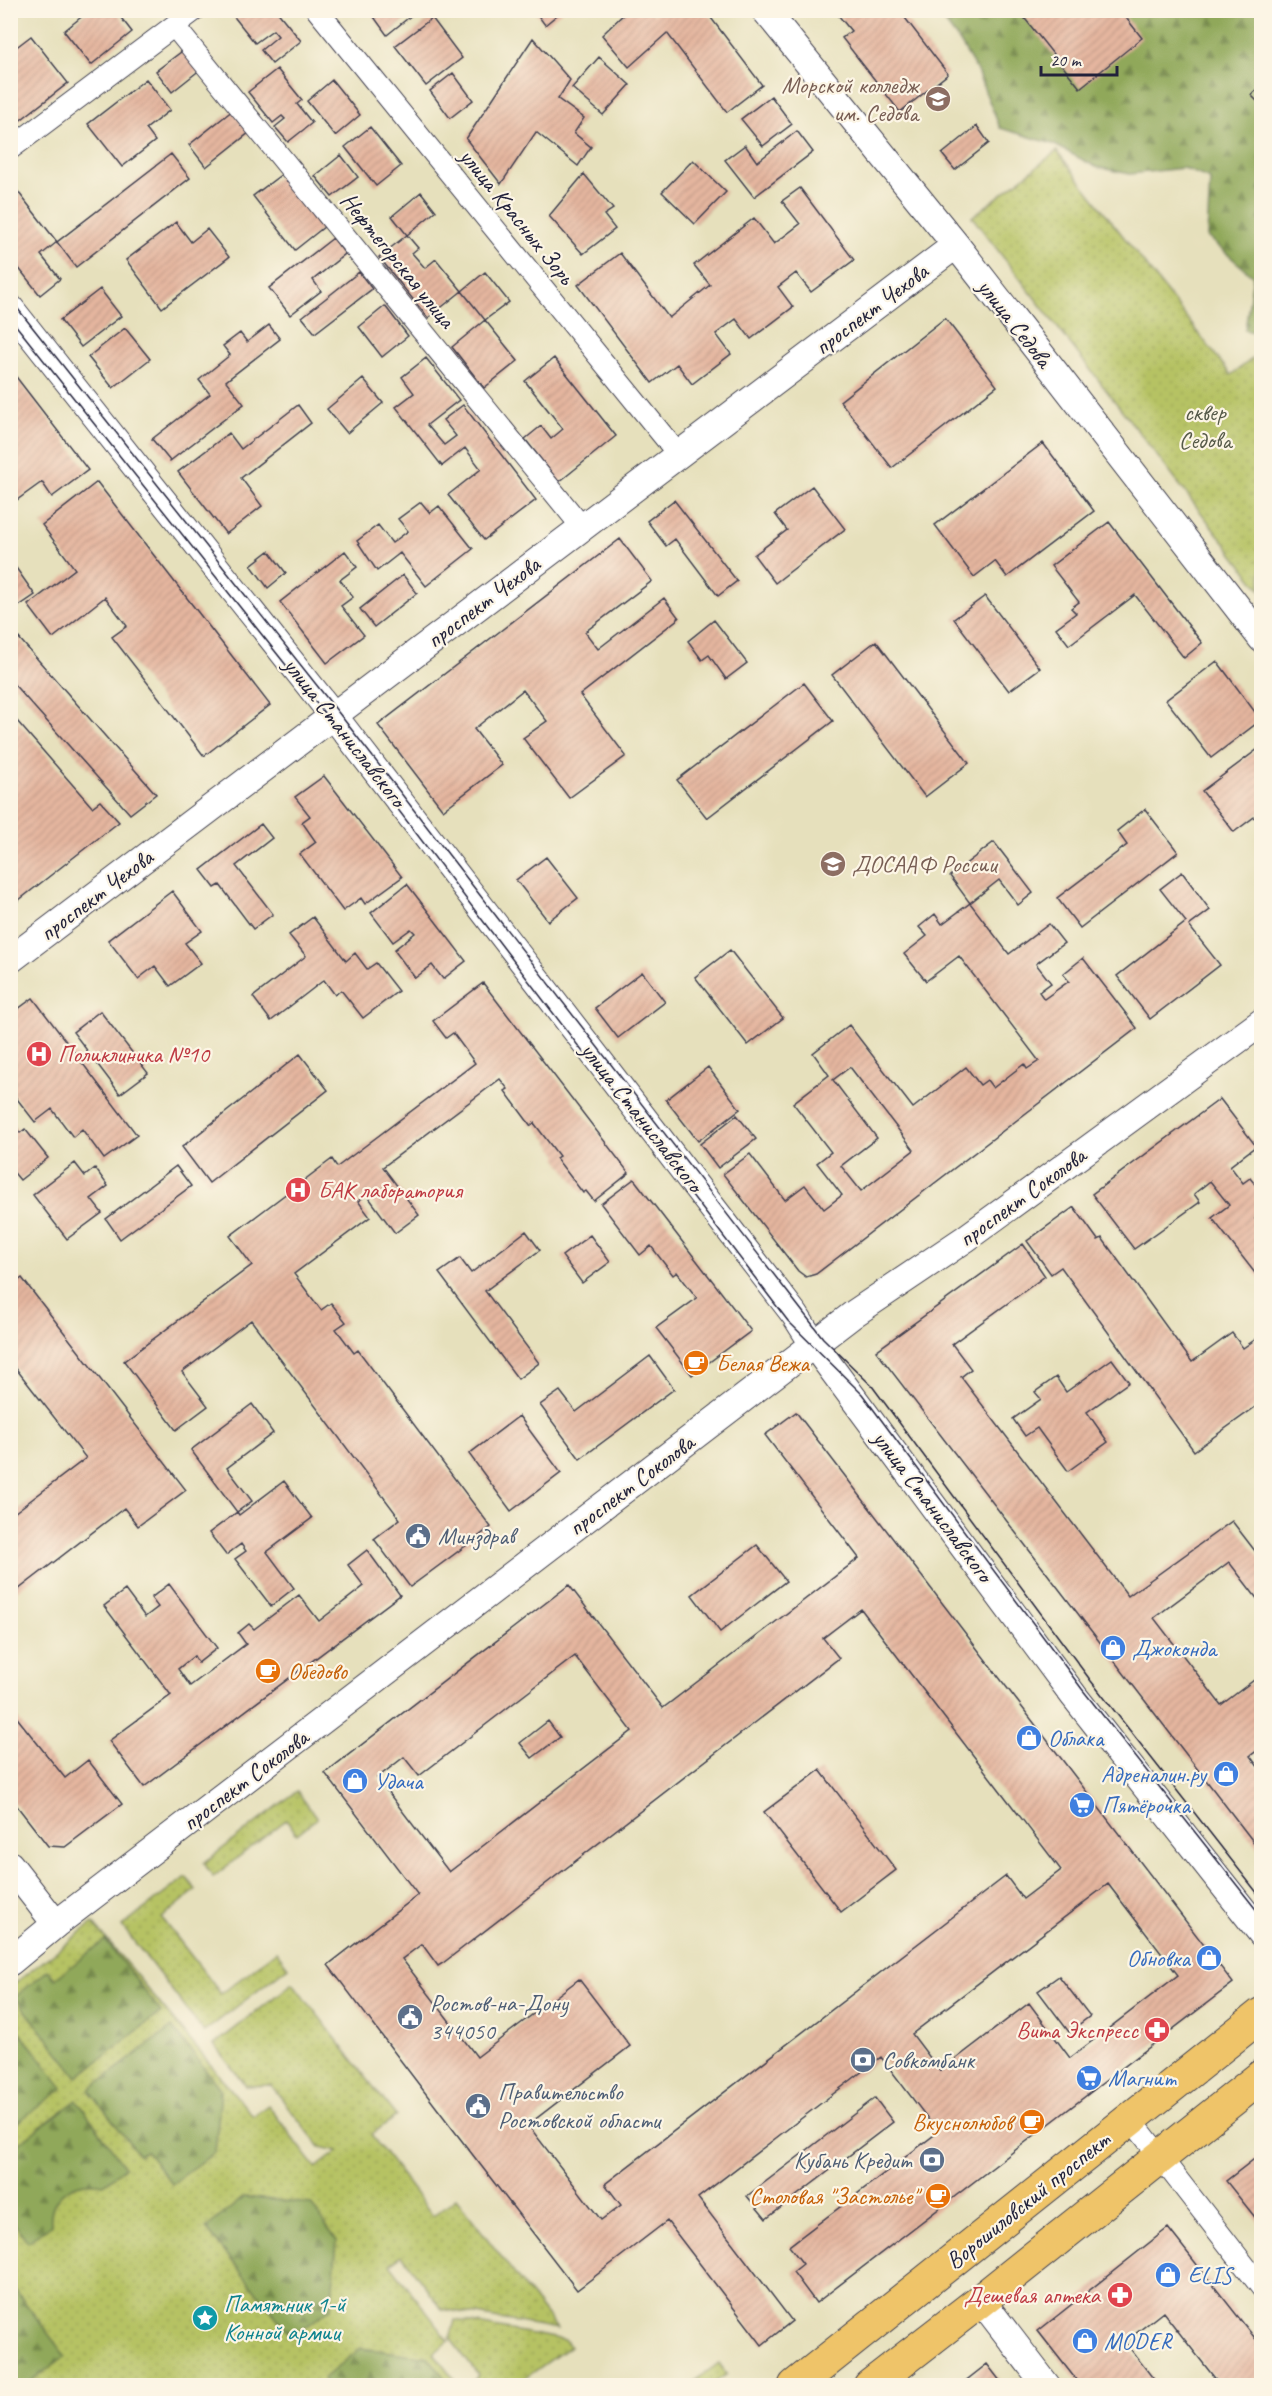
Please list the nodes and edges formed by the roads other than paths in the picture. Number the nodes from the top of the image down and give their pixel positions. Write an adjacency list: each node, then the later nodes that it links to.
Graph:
1 (195, 10): 4 (street)
2 (317, 10): 8 (street, улица Красных Зорь)
3 (765, 10): 6 (street, улица Седова)
4 (174, 26): 5 (street); 9 (street, Нефтегорская улица)
5 (10, 149)
6 (956, 245): 8 (street, проспект Чехова); 10 (street, улица Седова)
7 (10, 308): 11 (street, улица Станиславского)
8 (678, 454): 9 (street, проспект Чехова)
9 (582, 527): 11 (street, проспект Чехова)
10 (1262, 639)
11 (333, 715): 12 (street, проспект Чехова); 14 (street, улица Станиславского)
12 (11, 957)
13 (1262, 1022): 14 (street, проспект Соколова)
14 (814, 1345): 16 (street, проспект Соколова); 17 (street, улица Станиславского)
15 (10, 1865): 16 (street)
16 (57, 1924): 18 (street, проспект Соколова)
17 (1262, 1934)
18 (10, 1962)
19 (1262, 2014): 21 (main road, Ворошиловский проспект)
20 (1262, 2076): 22 (main road, Ворошиловский проспект)
21 (1130, 2118): 22 (street); 25 (main road, Ворошиловский проспект)
22 (1160, 2157): 23 (street); 24 (main road, Ворошиловский проспект)
23 (1262, 2288)
24 (981, 2300): 26 (main road, Ворошиловский проспект); 27 (street)
25 (795, 2385)
26 (870, 2385)
27 (1047, 2385)

